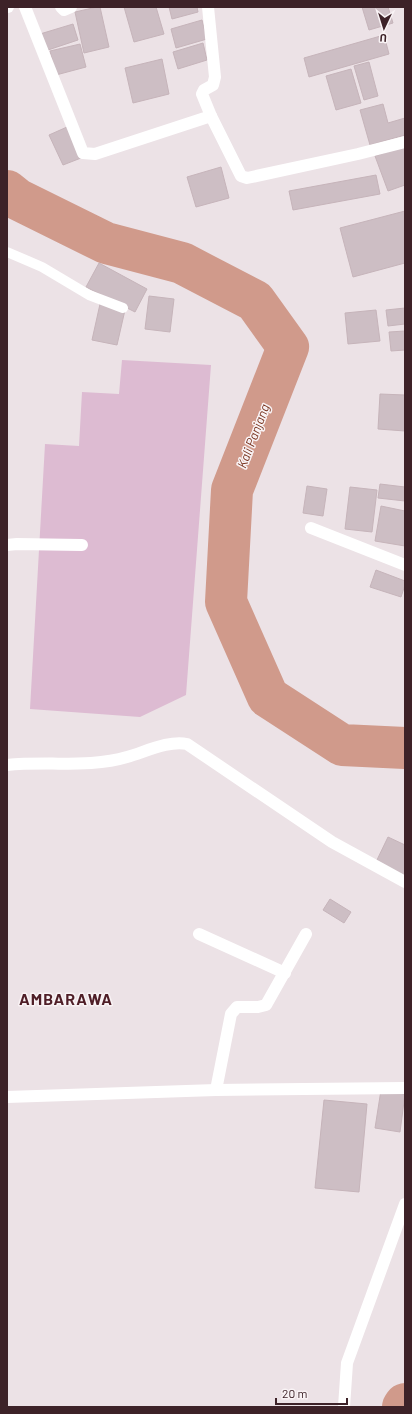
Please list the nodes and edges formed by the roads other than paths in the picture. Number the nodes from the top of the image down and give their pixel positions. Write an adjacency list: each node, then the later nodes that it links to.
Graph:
1 (25, 7): 5 (street)
2 (61, 7): 3 (street)
3 (71, 7)
4 (208, 7): 5 (street)
5 (211, 116): 6 (street)
6 (405, 142)
7 (7, 252): 8 (lane)
8 (123, 308)
9 (311, 528): 12 (street)
10 (7, 545): 11 (street)
11 (82, 545)
12 (405, 566)
13 (7, 765): 14 (street)
14 (405, 882)
15 (200, 934): 17 (street)
16 (306, 934): 17 (street)
17 (285, 973): 19 (street)
18 (405, 1088): 19 (street)
19 (216, 1090): 20 (street)
20 (7, 1097)
21 (405, 1204): 22 (street)
22 (344, 1407)

